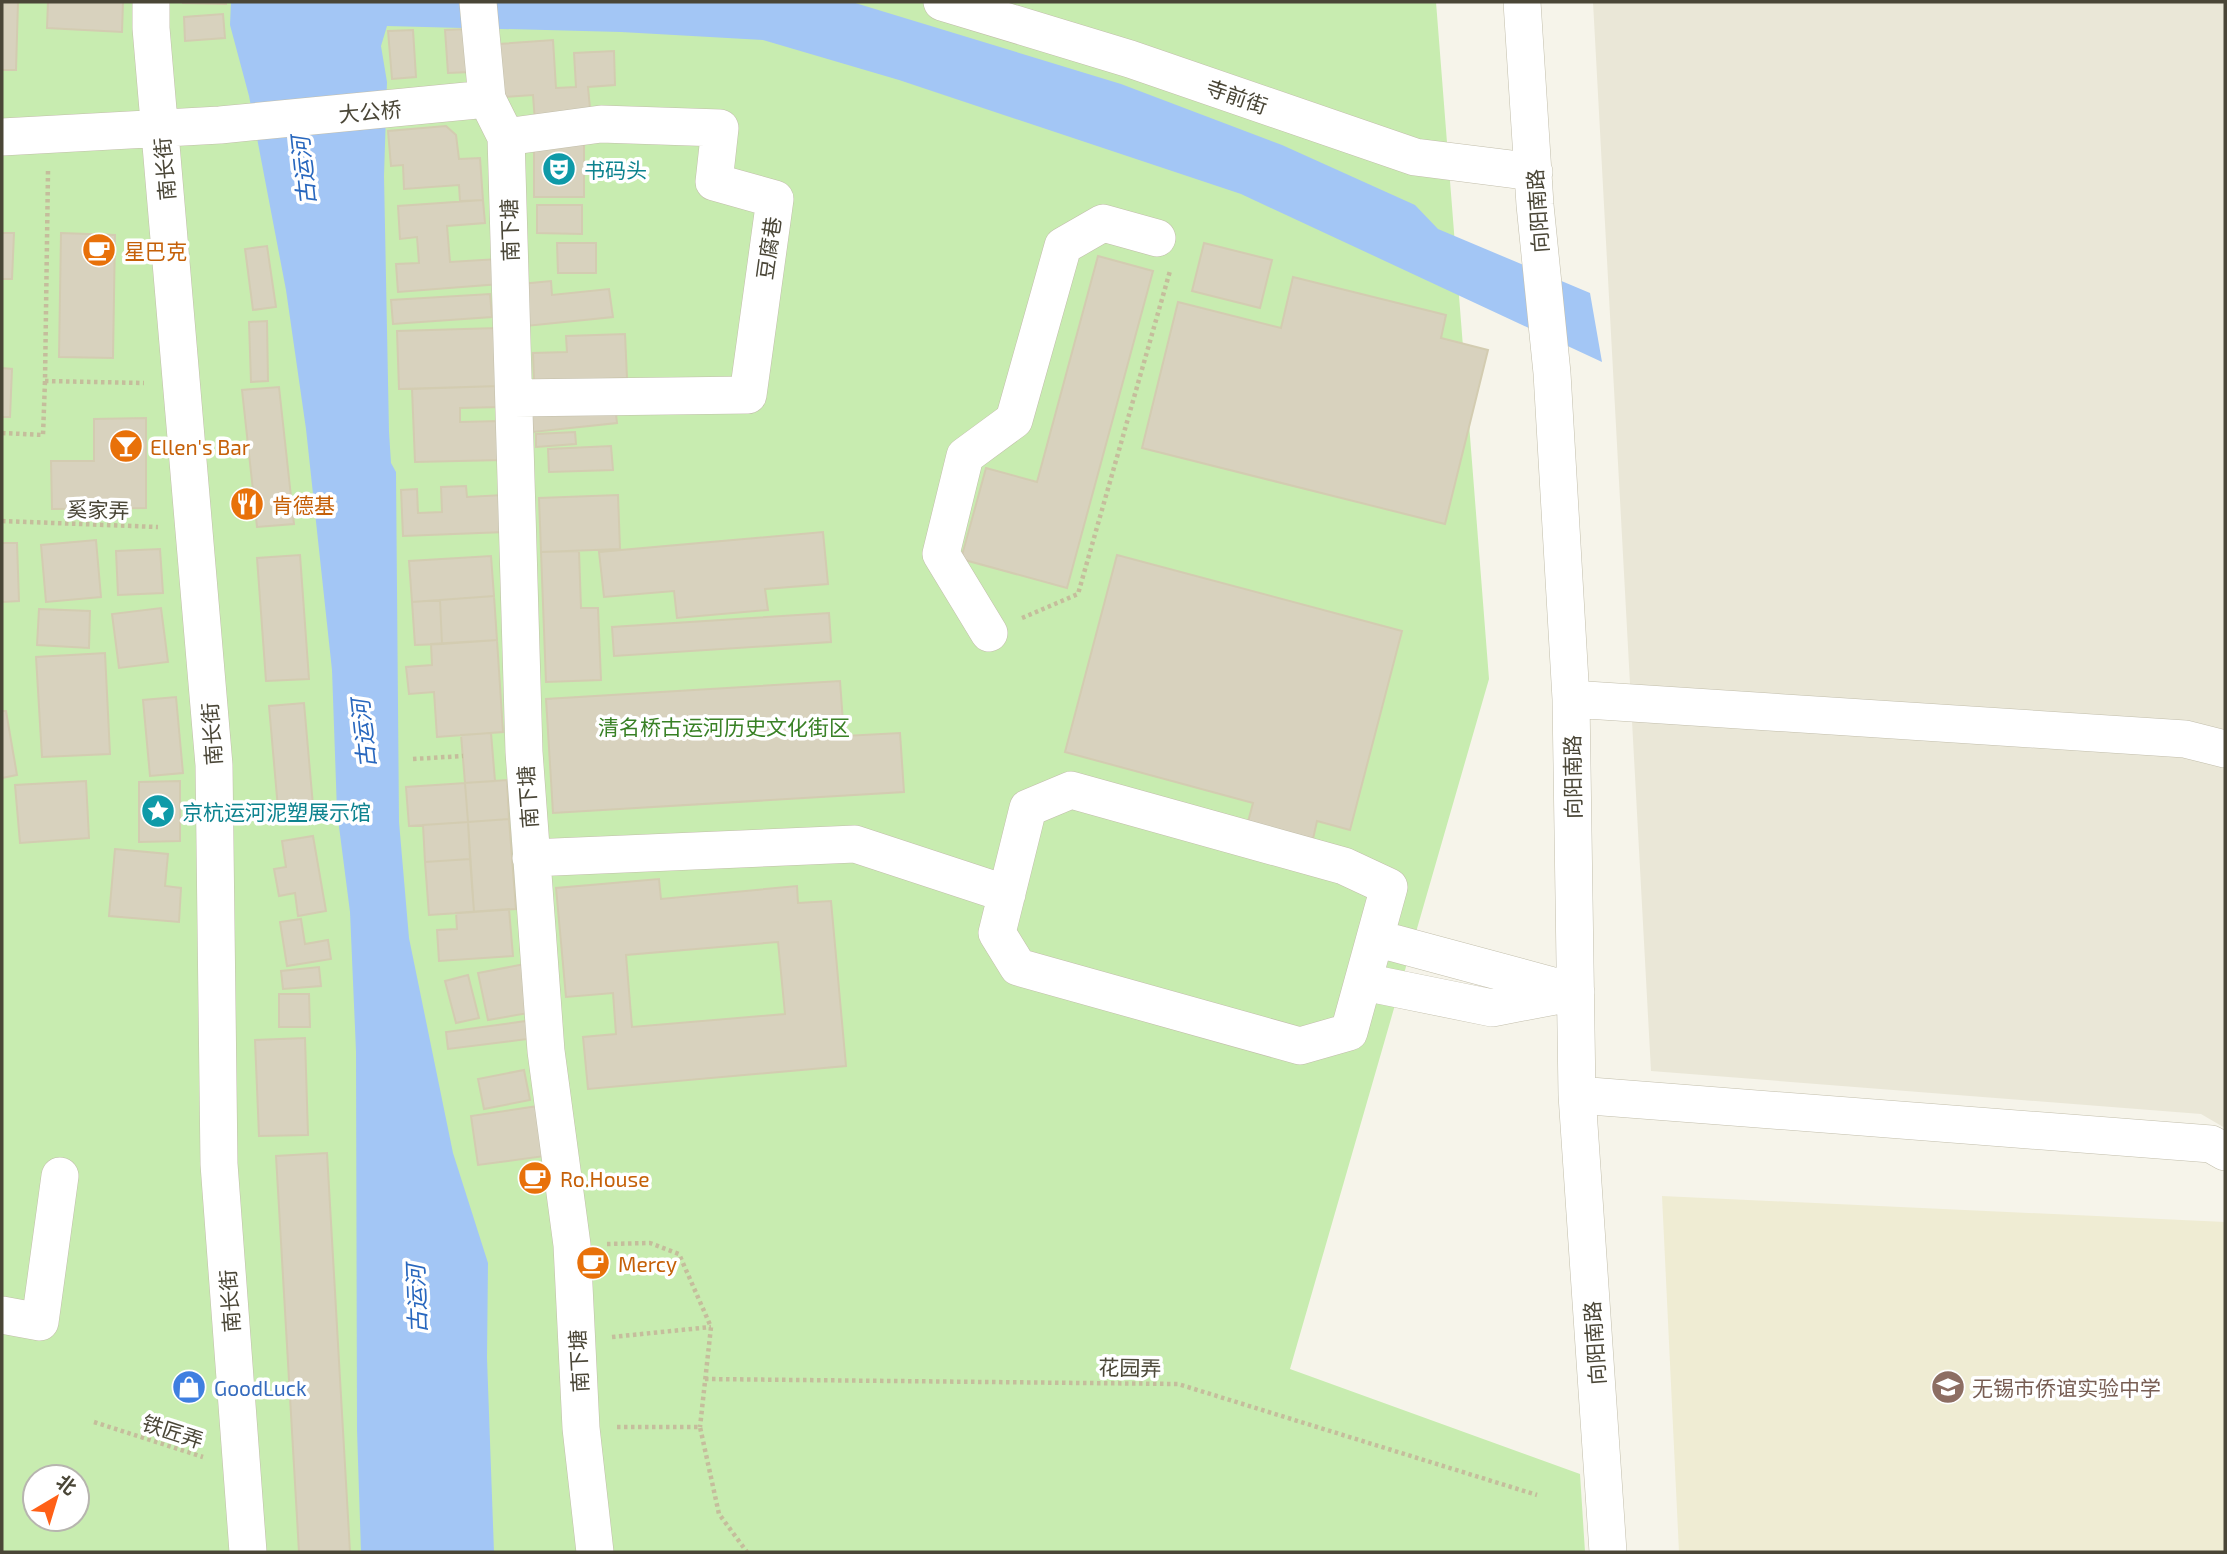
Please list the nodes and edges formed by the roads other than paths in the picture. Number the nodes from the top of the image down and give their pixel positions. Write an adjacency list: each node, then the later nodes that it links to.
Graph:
1 (151, 2): 6 (street, 南长街)
2 (478, 2): 5 (street, 南下塘)
3 (942, 2): 9 (street, 寺前街)
4 (1522, 2): 9 (street, 向阳南路)
5 (487, 99): 6 (street, 大公桥); 7 (street, 南下塘)
6 (161, 130): 8 (street, 大公桥); 24 (street, 南长街)
7 (506, 136): 11 (street, 南下塘); 11 (street, 豆腐巷)
8 (2, 137)
9 (1535, 188): 13 (street, 向阳南路)
10 (1157, 237): 12 (street)
11 (514, 398): 15 (street, 南下塘)
12 (989, 633)
13 (1571, 699): 14 (street); 19 (street, 向阳南路)
14 (2225, 749)
15 (531, 858): 16 (street); 25 (street, 南下塘)
16 (1007, 894): 17 (street); 18 (street)
17 (1376, 938): 18 (street); 19 (street)
18 (1364, 982): 19 (street)
19 (1576, 992): 20 (street, 向阳南路)
20 (1577, 1095): 21 (street); 26 (street, 向阳南路)
21 (2225, 1152)
22 (60, 1176): 23 (street)
23 (2, 1315)
24 (248, 1552)
25 (595, 1552)
26 (1608, 1552)

